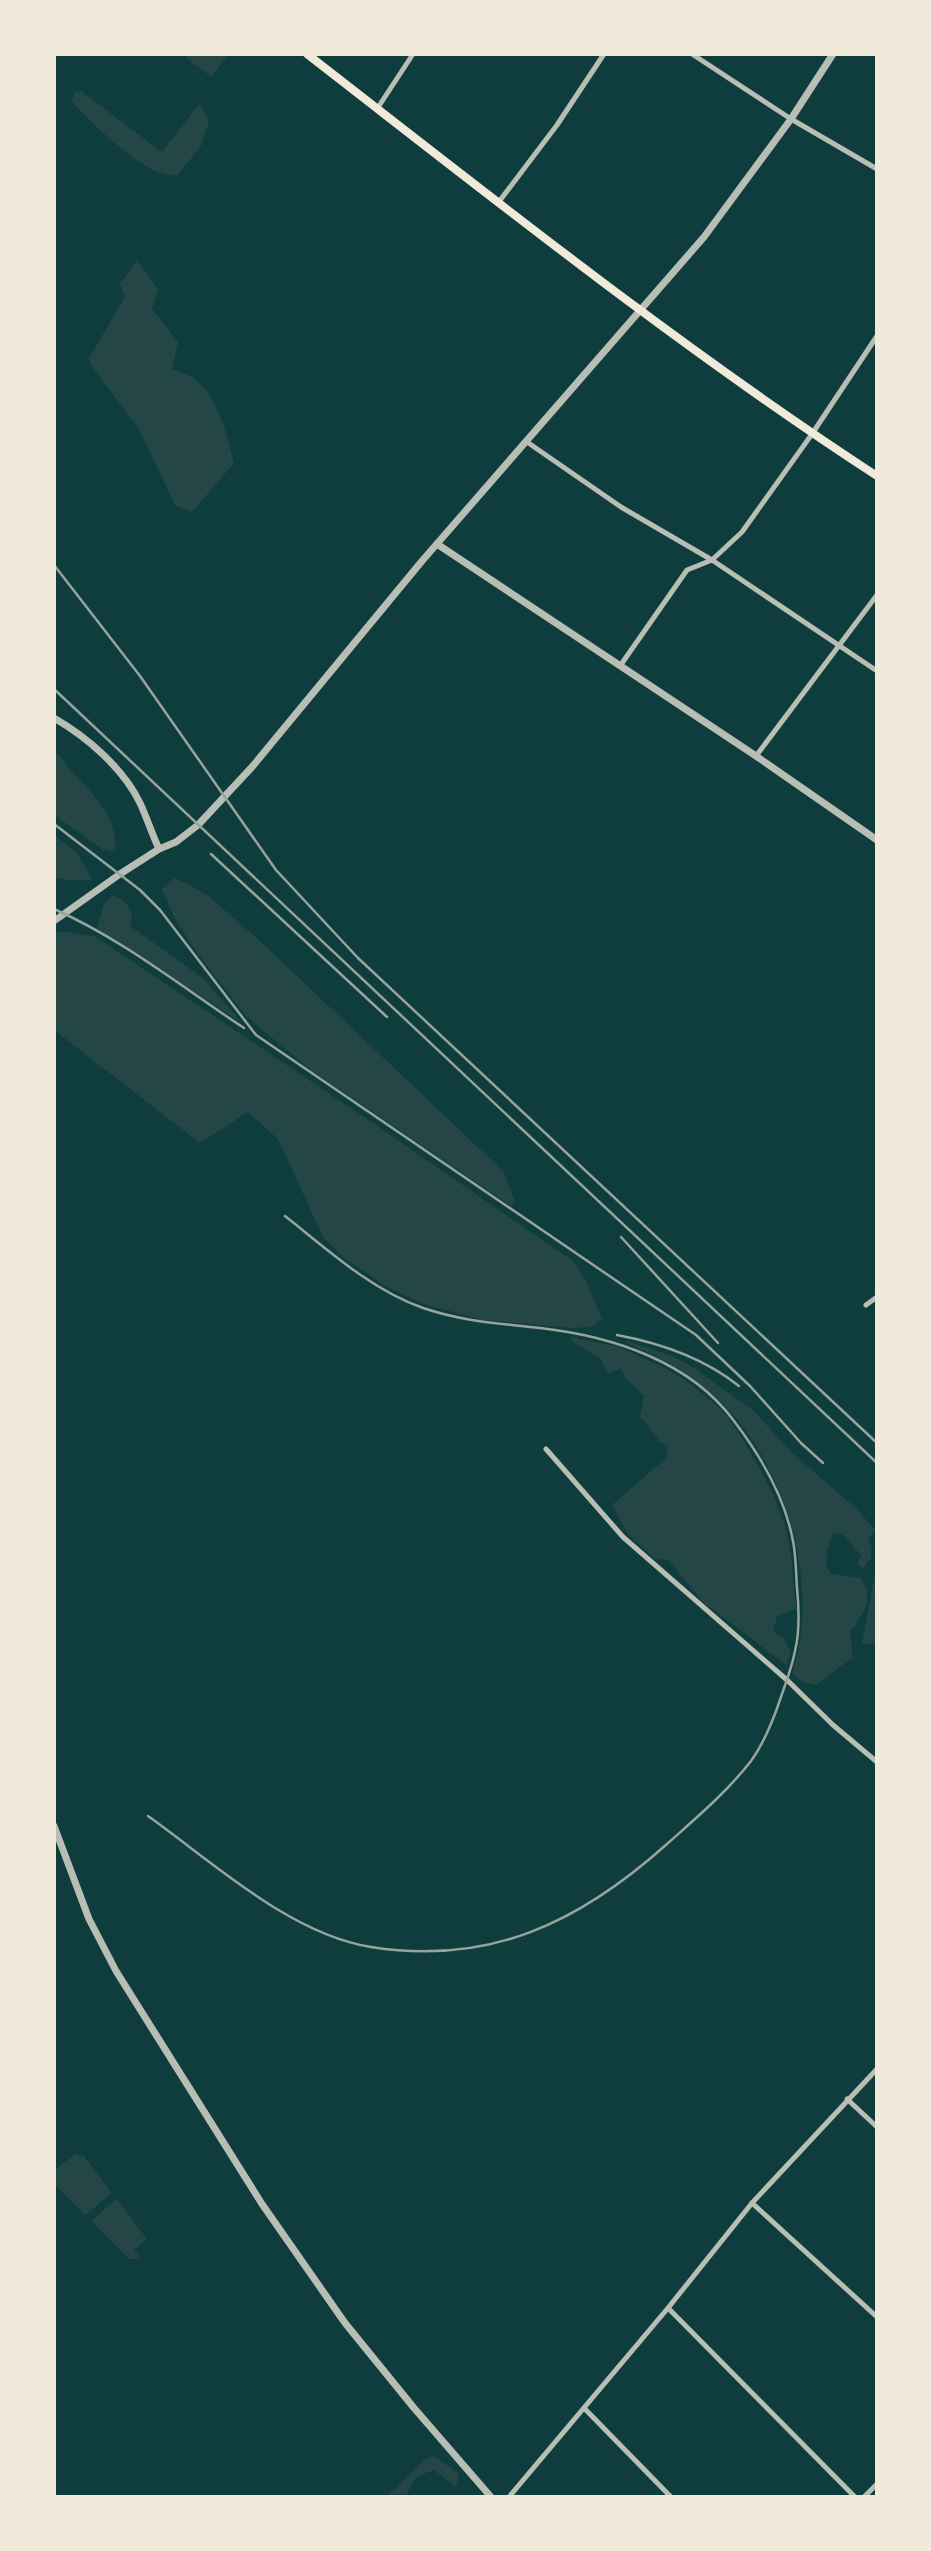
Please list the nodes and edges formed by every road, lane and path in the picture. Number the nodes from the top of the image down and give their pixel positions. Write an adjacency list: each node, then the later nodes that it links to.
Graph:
1 (307, 54): 6 (main road)
2 (413, 54): 6 (street)
3 (604, 54): 9 (street)
4 (692, 54): 7 (street)
5 (833, 54): 7 (street)
6 (377, 109): 9 (main road)
7 (791, 119): 8 (street); 10 (street)
8 (877, 169)
9 (498, 203): 10 (main road)
10 (641, 311): 12 (main road); 13 (street)
11 (877, 336): 12 (street)
12 (813, 434): 14 (main road); 16 (street)
13 (527, 442): 15 (street); 16 (street)
14 (877, 476)
15 (436, 544): 19 (street); 24 (street)
16 (712, 560): 18 (street); 19 (street)
17 (877, 595): 18 (street)
18 (839, 646): 20 (street); 22 (street)
19 (620, 666): 22 (street)
20 (877, 671)
21 (54, 718): 24 (street)
22 (756, 756): 23 (street)
23 (877, 841)
24 (159, 849): 25 (street)
25 (54, 921)
26 (877, 1297): 27 (street)
27 (866, 1305)
28 (546, 1449): 29 (street)
29 (877, 1762)
30 (54, 1826): 39 (street)
31 (877, 2069): 32 (street)
32 (847, 2099): 33 (street); 34 (street)
33 (877, 2127)
34 (752, 2203): 35 (street); 36 (street)
35 (668, 2308): 37 (street); 42 (street)
36 (877, 2317)
37 (583, 2408): 40 (street); 41 (street)
38 (877, 2484): 43 (street)
39 (491, 2497)
40 (509, 2497)
41 (671, 2497)
42 (855, 2497)
43 (864, 2497)

